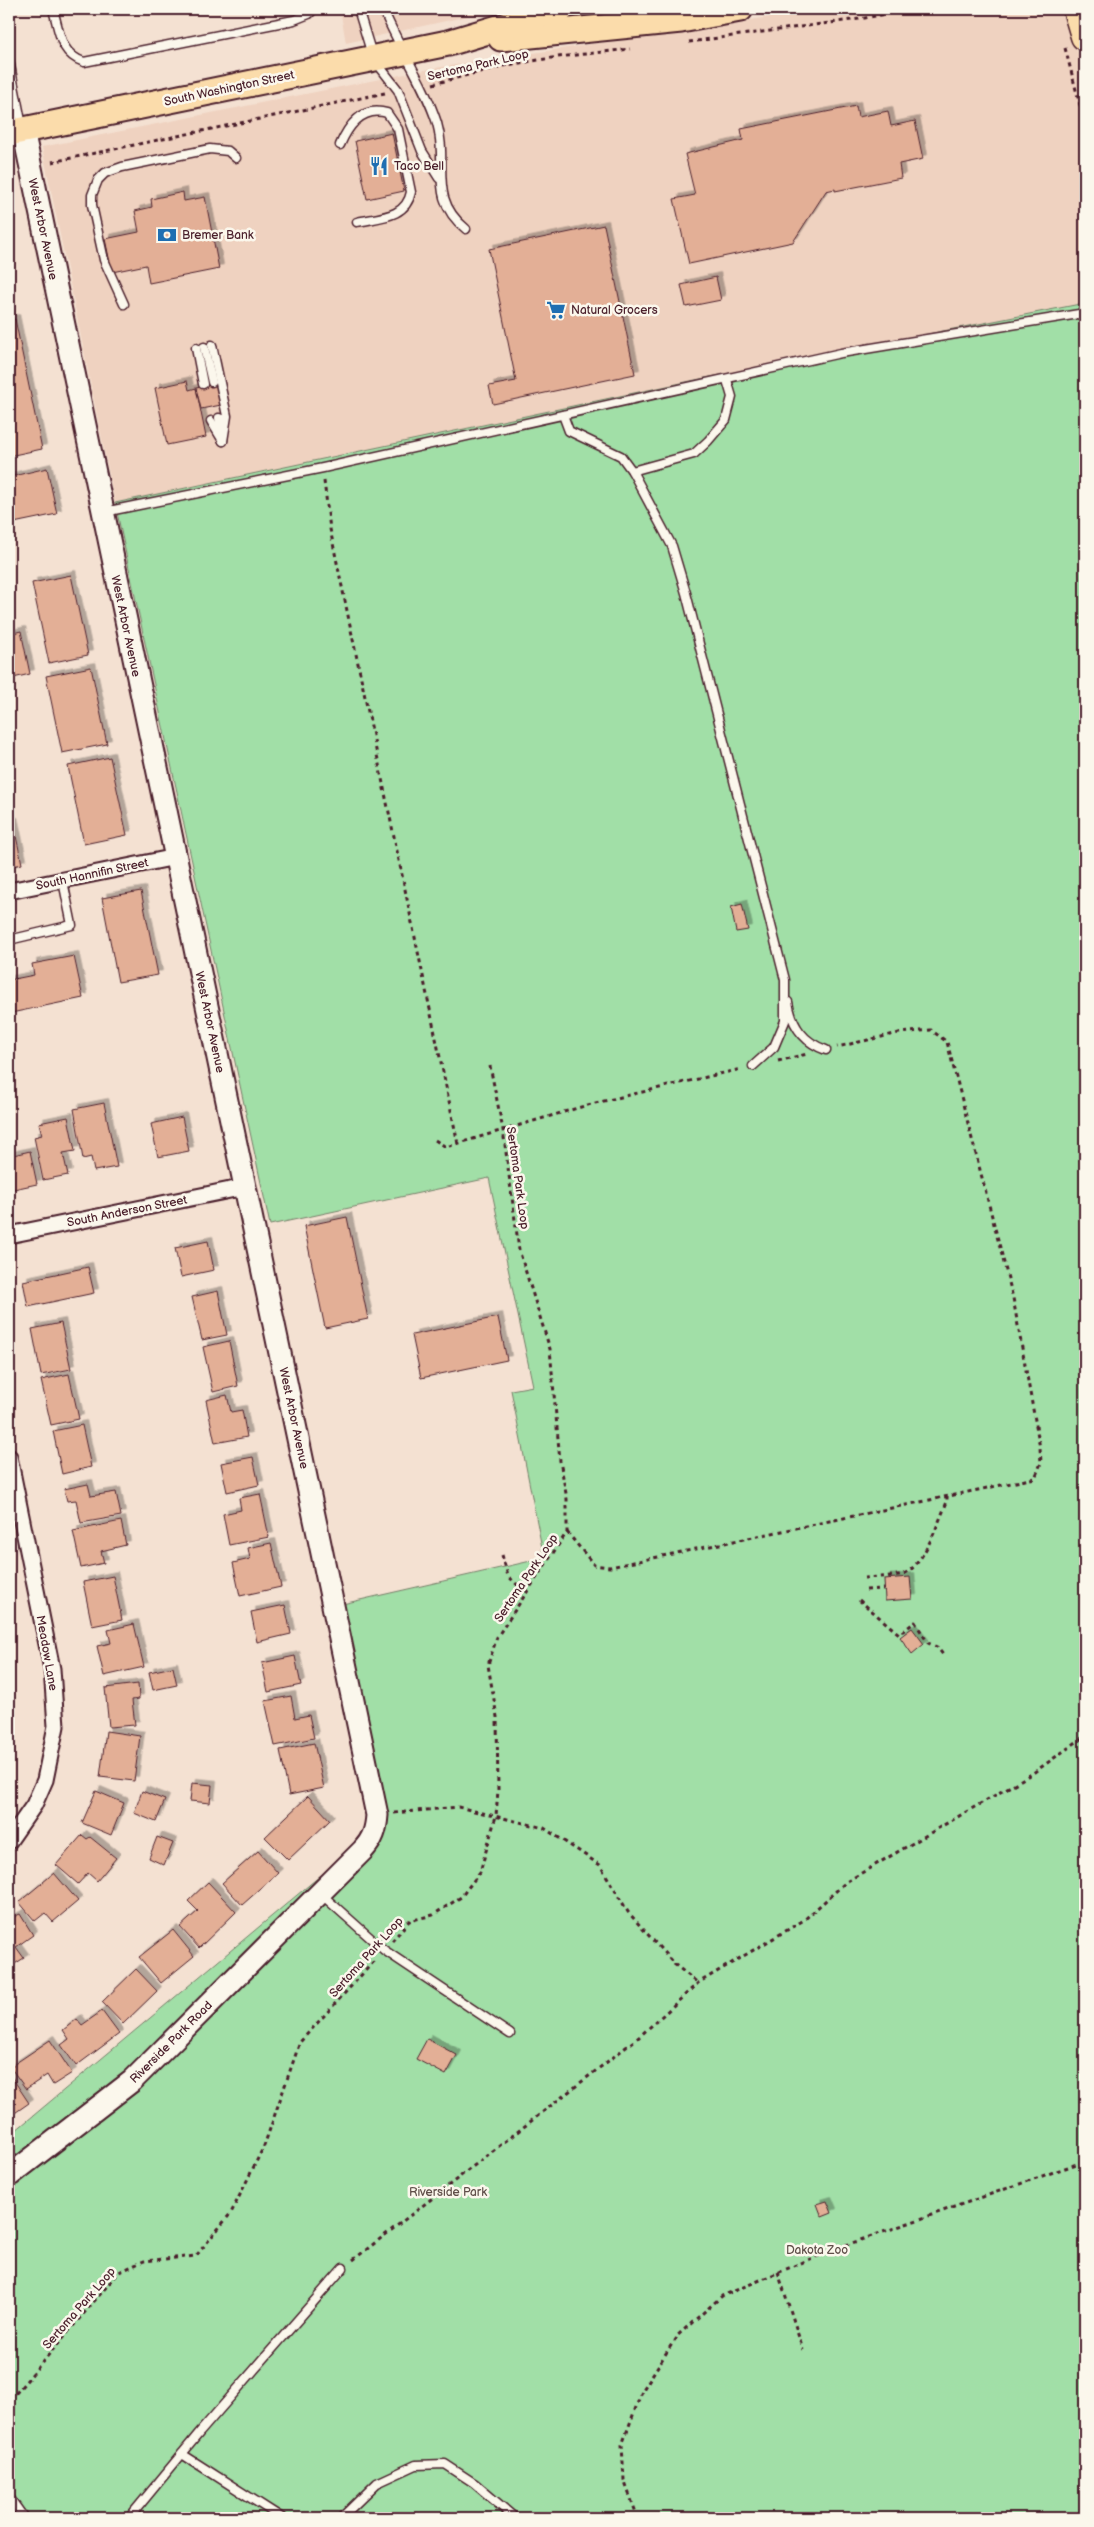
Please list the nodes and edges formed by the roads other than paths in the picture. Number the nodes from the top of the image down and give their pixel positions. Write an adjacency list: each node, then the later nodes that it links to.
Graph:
1 (56, 9): 2 (lane)
2 (314, 9)
3 (358, 9): 12 (lane)
4 (383, 9): 11 (lane)
5 (561, 9): 10 (main road, South Washington Street)
6 (740, 9): 8 (main road, South Washington Street)
7 (1077, 9): 9 (highway)
8 (681, 24): 10 (main road, South Washington Street)
9 (1075, 41)
10 (448, 43): 11 (main road, South Washington Street)
11 (404, 52): 12 (main road, South Washington Street); 17 (lane)
12 (373, 58): 14 (main road, South Washington Street); 17 (lane)
13 (9, 60): 14 (lane)
14 (16, 132): 31 (main road, West Arbor Avenue)
15 (340, 145): 18 (lane)
16 (236, 158): 20 (lane)
17 (439, 178): 19 (lane)
18 (358, 222)
19 (466, 229)
20 (124, 304)
21 (1085, 313): 23 (lane)
22 (196, 348): 25 (lane)
23 (727, 380): 26 (lane); 30 (lane)
24 (212, 382): 29 (lane)
25 (203, 384)
26 (563, 415): 30 (lane); 31 (lane)
27 (219, 418): 29 (lane)
28 (211, 421): 29 (lane)
29 (223, 441)
30 (632, 471): 36 (lane)
31 (102, 512): 32 (main road, West Arbor Avenue)
32 (176, 857): 33 (street, South Hannifin Street); 39 (main road, West Arbor Avenue)
33 (63, 881): 34 (street, South Hannifin Street); 35 (lane)
34 (9, 891)
35 (9, 940)
36 (785, 980): 37 (lane); 38 (lane)
37 (826, 1050)
38 (753, 1066)
39 (245, 1187): 40 (street, South Anderson Street); 43 (main road, West Arbor Avenue)
40 (9, 1235)
41 (9, 1457): 42 (street, Meadow Lane)
42 (9, 1841)
43 (320, 1893): 44 (lane); 45 (main road, Riverside Park Road)
44 (510, 2034)
45 (9, 2176)
46 (343, 2268): 47 (lane)
47 (182, 2454): 50 (lane); 51 (lane)
48 (9, 2497): 49 (lane)
49 (24, 2518)
50 (129, 2518)
51 (282, 2518)
52 (341, 2518): 53 (lane)
53 (515, 2518)

